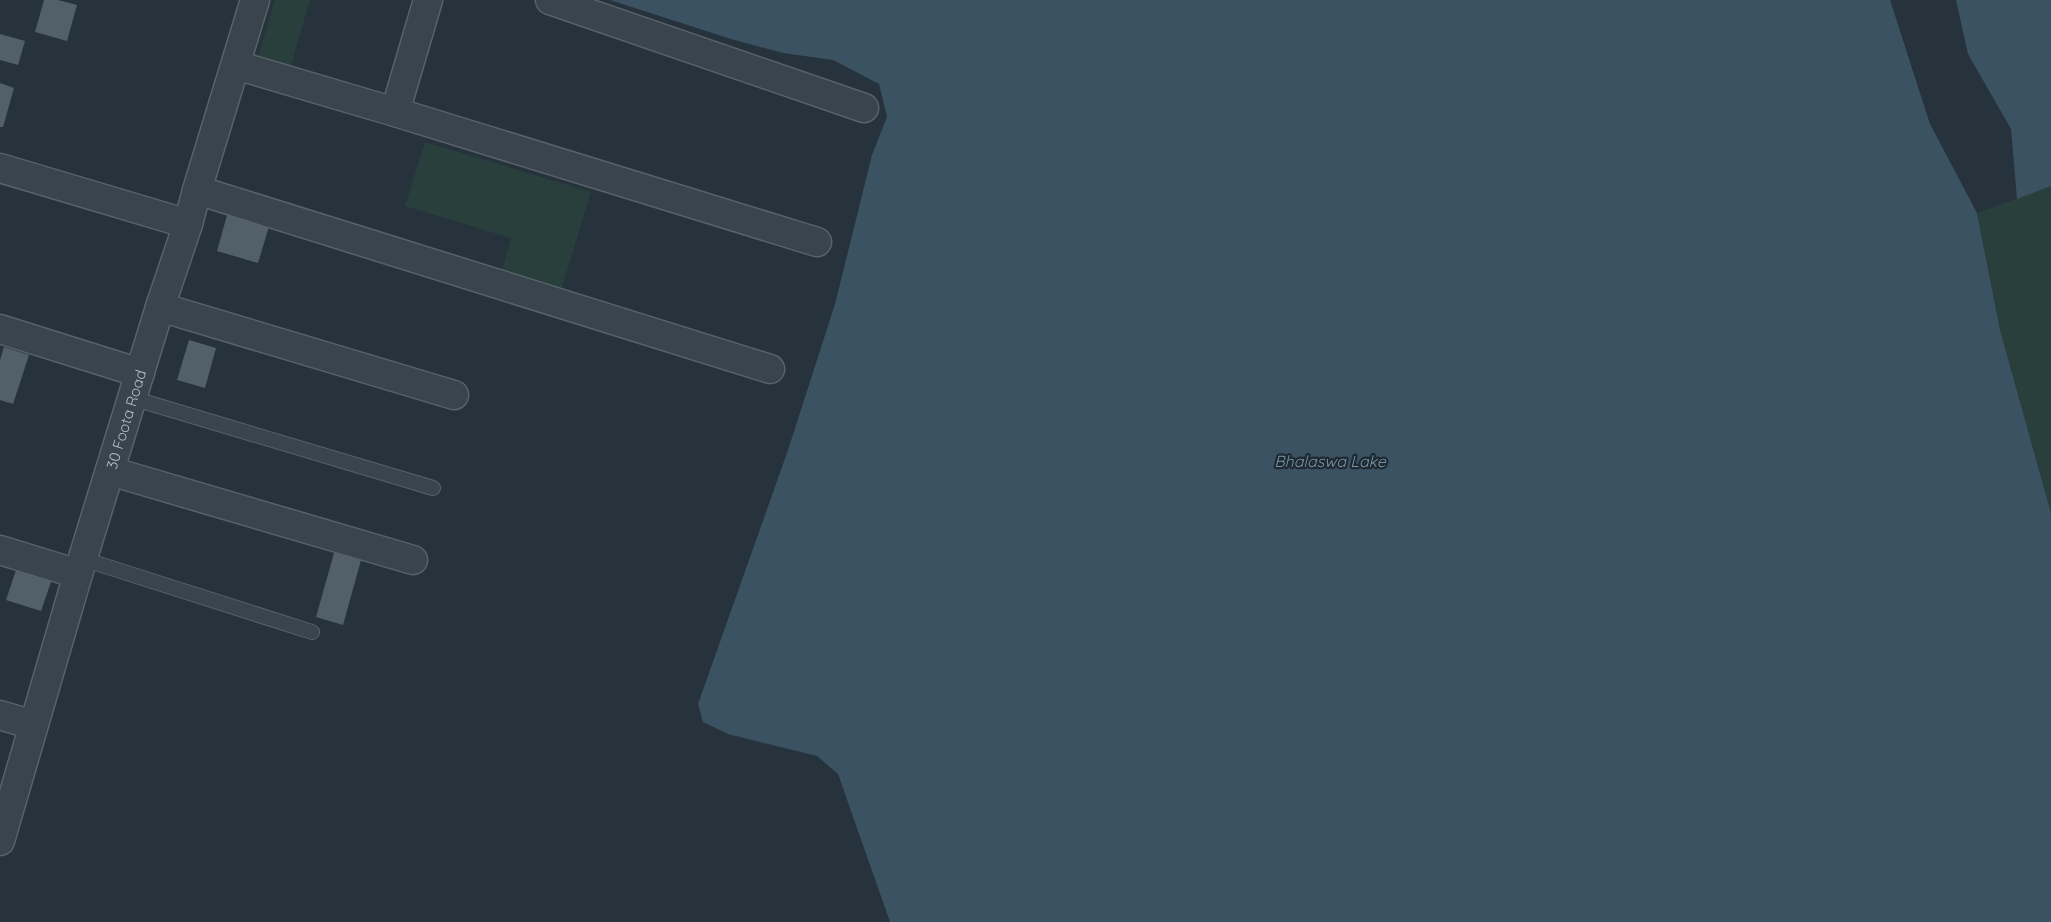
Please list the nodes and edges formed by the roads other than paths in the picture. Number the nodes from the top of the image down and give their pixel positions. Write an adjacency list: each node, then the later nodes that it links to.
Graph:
1 (255, 0): 4 (street, 30 Foota Road)
2 (428, 0): 6 (street)
3 (550, 0): 5 (street)
4 (236, 65): 6 (street); 8 (street, 30 Foota Road)
5 (864, 108)
6 (395, 112): 10 (street)
7 (0, 168): 9 (street)
8 (196, 190): 9 (street, 30 Foota Road); 13 (street)
9 (188, 224): 11 (street, 30 Foota Road)
10 (818, 242)
11 (160, 308): 14 (street, 30 Foota Road); 15 (street)
12 (0, 329): 14 (street)
13 (770, 369)
14 (136, 386): 16 (street, 30 Foota Road); 17 (lane)
15 (454, 395)
16 (110, 471): 19 (street); 20 (street, 30 Foota Road)
17 (433, 488)
18 (0, 550): 20 (street)
19 (412, 560)
20 (81, 566): 21 (lane); 23 (street, 30 Foota Road)
21 (312, 632)
22 (0, 715): 23 (street)
23 (33, 725): 24 (street, 30 Foota Road)
24 (0, 841)

